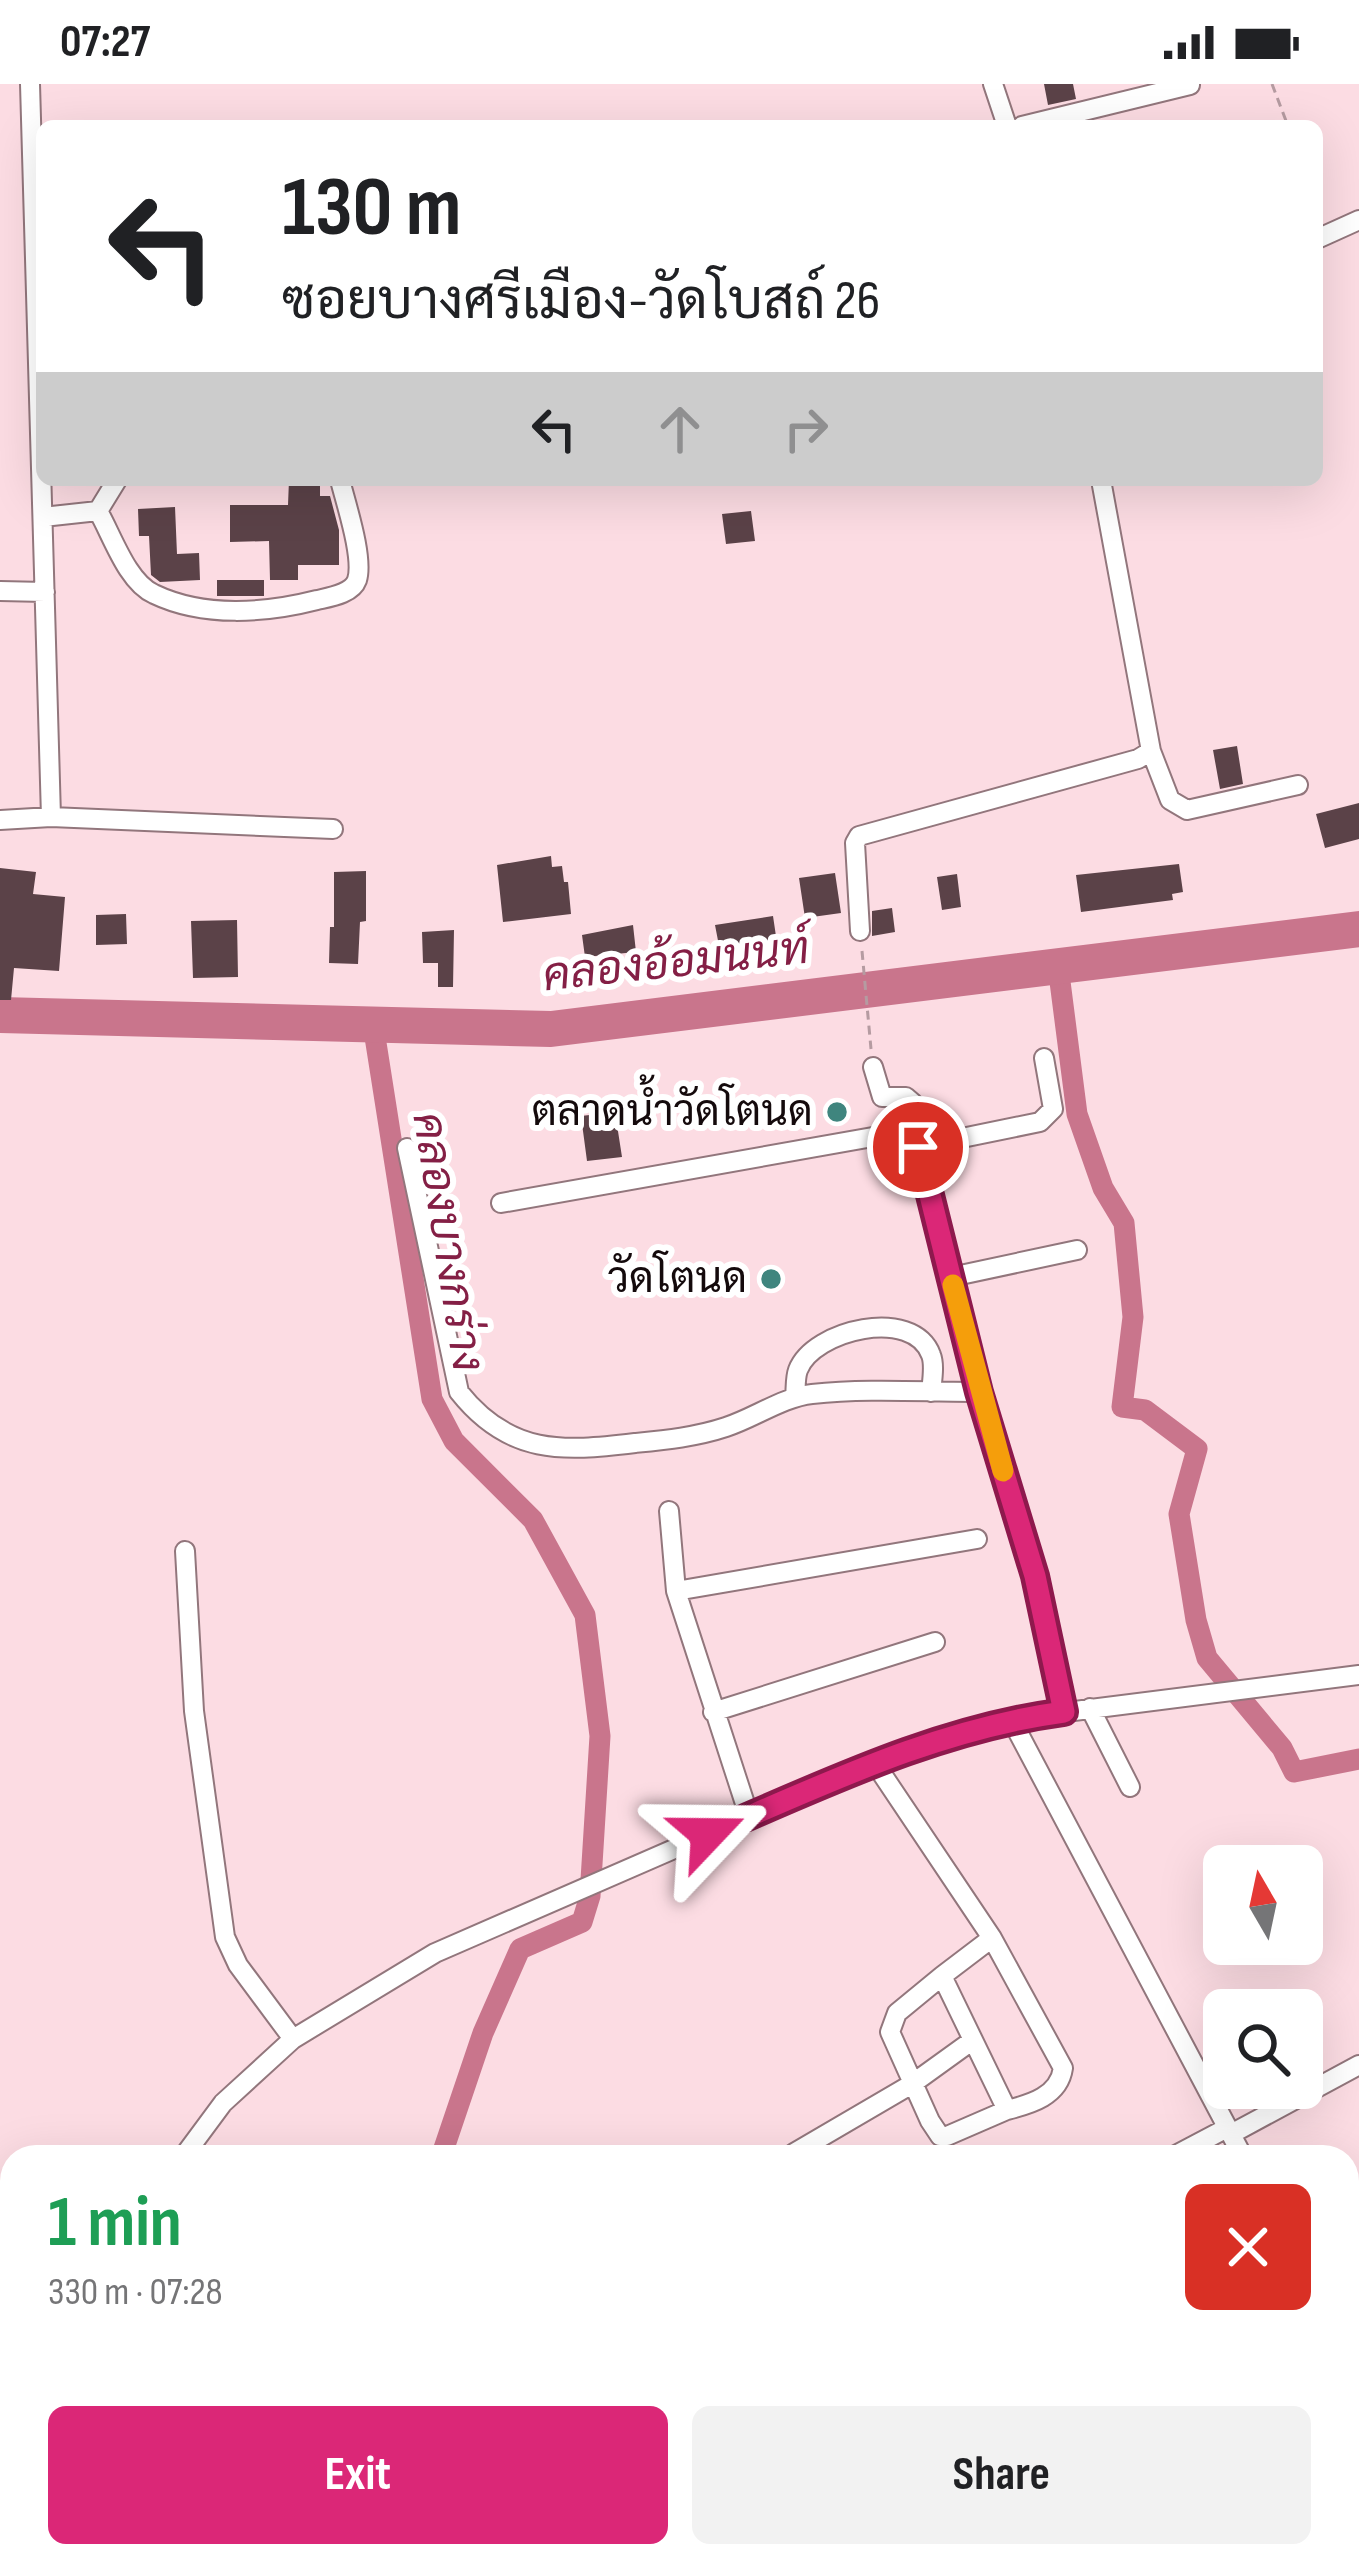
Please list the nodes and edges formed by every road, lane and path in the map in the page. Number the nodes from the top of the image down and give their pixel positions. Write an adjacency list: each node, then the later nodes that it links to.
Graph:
1 (30, 84): 8 (street)
2 (993, 84): 5 (street)
3 (1272, 84): 7 (path)
4 (1190, 85): 6 (street)
5 (1005, 120)
6 (1047, 120)
7 (1286, 120)
8 (36, 178)
9 (1351, 223): 10 (street)
10 (1323, 236)
11 (42, 486): 16 (street)
12 (113, 486): 15 (street)
13 (341, 486): 15 (street)
14 (1102, 486): 19 (street)
15 (98, 511): 16 (street)
16 (43, 517): 18 (street)
17 (0, 591): 18 (street)
18 (45, 592): 21 (street)
19 (1150, 751): 20 (street); 24 (street)
20 (1298, 785)
21 (51, 817): 22 (street); 23 (street)
22 (0, 820)
23 (333, 829)
24 (860, 931): 26 (path)
25 (1044, 1058): 27 (street)
26 (873, 1067): 27 (street)
27 (918, 1138): 29 (street); 31 (street)
28 (407, 1148): 34 (street)
29 (501, 1203)
30 (1077, 1250): 31 (street)
31 (951, 1277): 33 (street)
32 (931, 1392): 33 (street); 34 (street); 34 (street)
33 (979, 1392): 43 (street)
34 (795, 1397)
35 (669, 1511): 38 (street)
36 (977, 1538): 38 (street)
37 (185, 1551): 50 (street)
38 (676, 1591): 42 (street)
39 (935, 1642): 42 (street)
40 (1359, 1675): 41 (street)
41 (1090, 1708): 43 (street); 46 (street)
42 (713, 1712): 47 (street)
43 (1064, 1712): 44 (street)
44 (1010, 1719): 45 (street); 55 (street)
45 (874, 1762): 47 (street); 48 (street)
46 (1130, 1787)
47 (749, 1816): 50 (street)
48 (992, 1938): 49 (street); 54 (street)
49 (942, 1976): 51 (street); 53 (street)
50 (293, 2039): 56 (street)
51 (973, 2040): 53 (street); 54 (street)
52 (1359, 2065): 55 (street)
53 (912, 2084): 54 (street); 57 (street)
54 (1007, 2110)
55 (1229, 2131): 58 (street); 59 (street)
56 (192, 2145)
57 (806, 2145)
58 (1198, 2145)
59 (1237, 2145)

